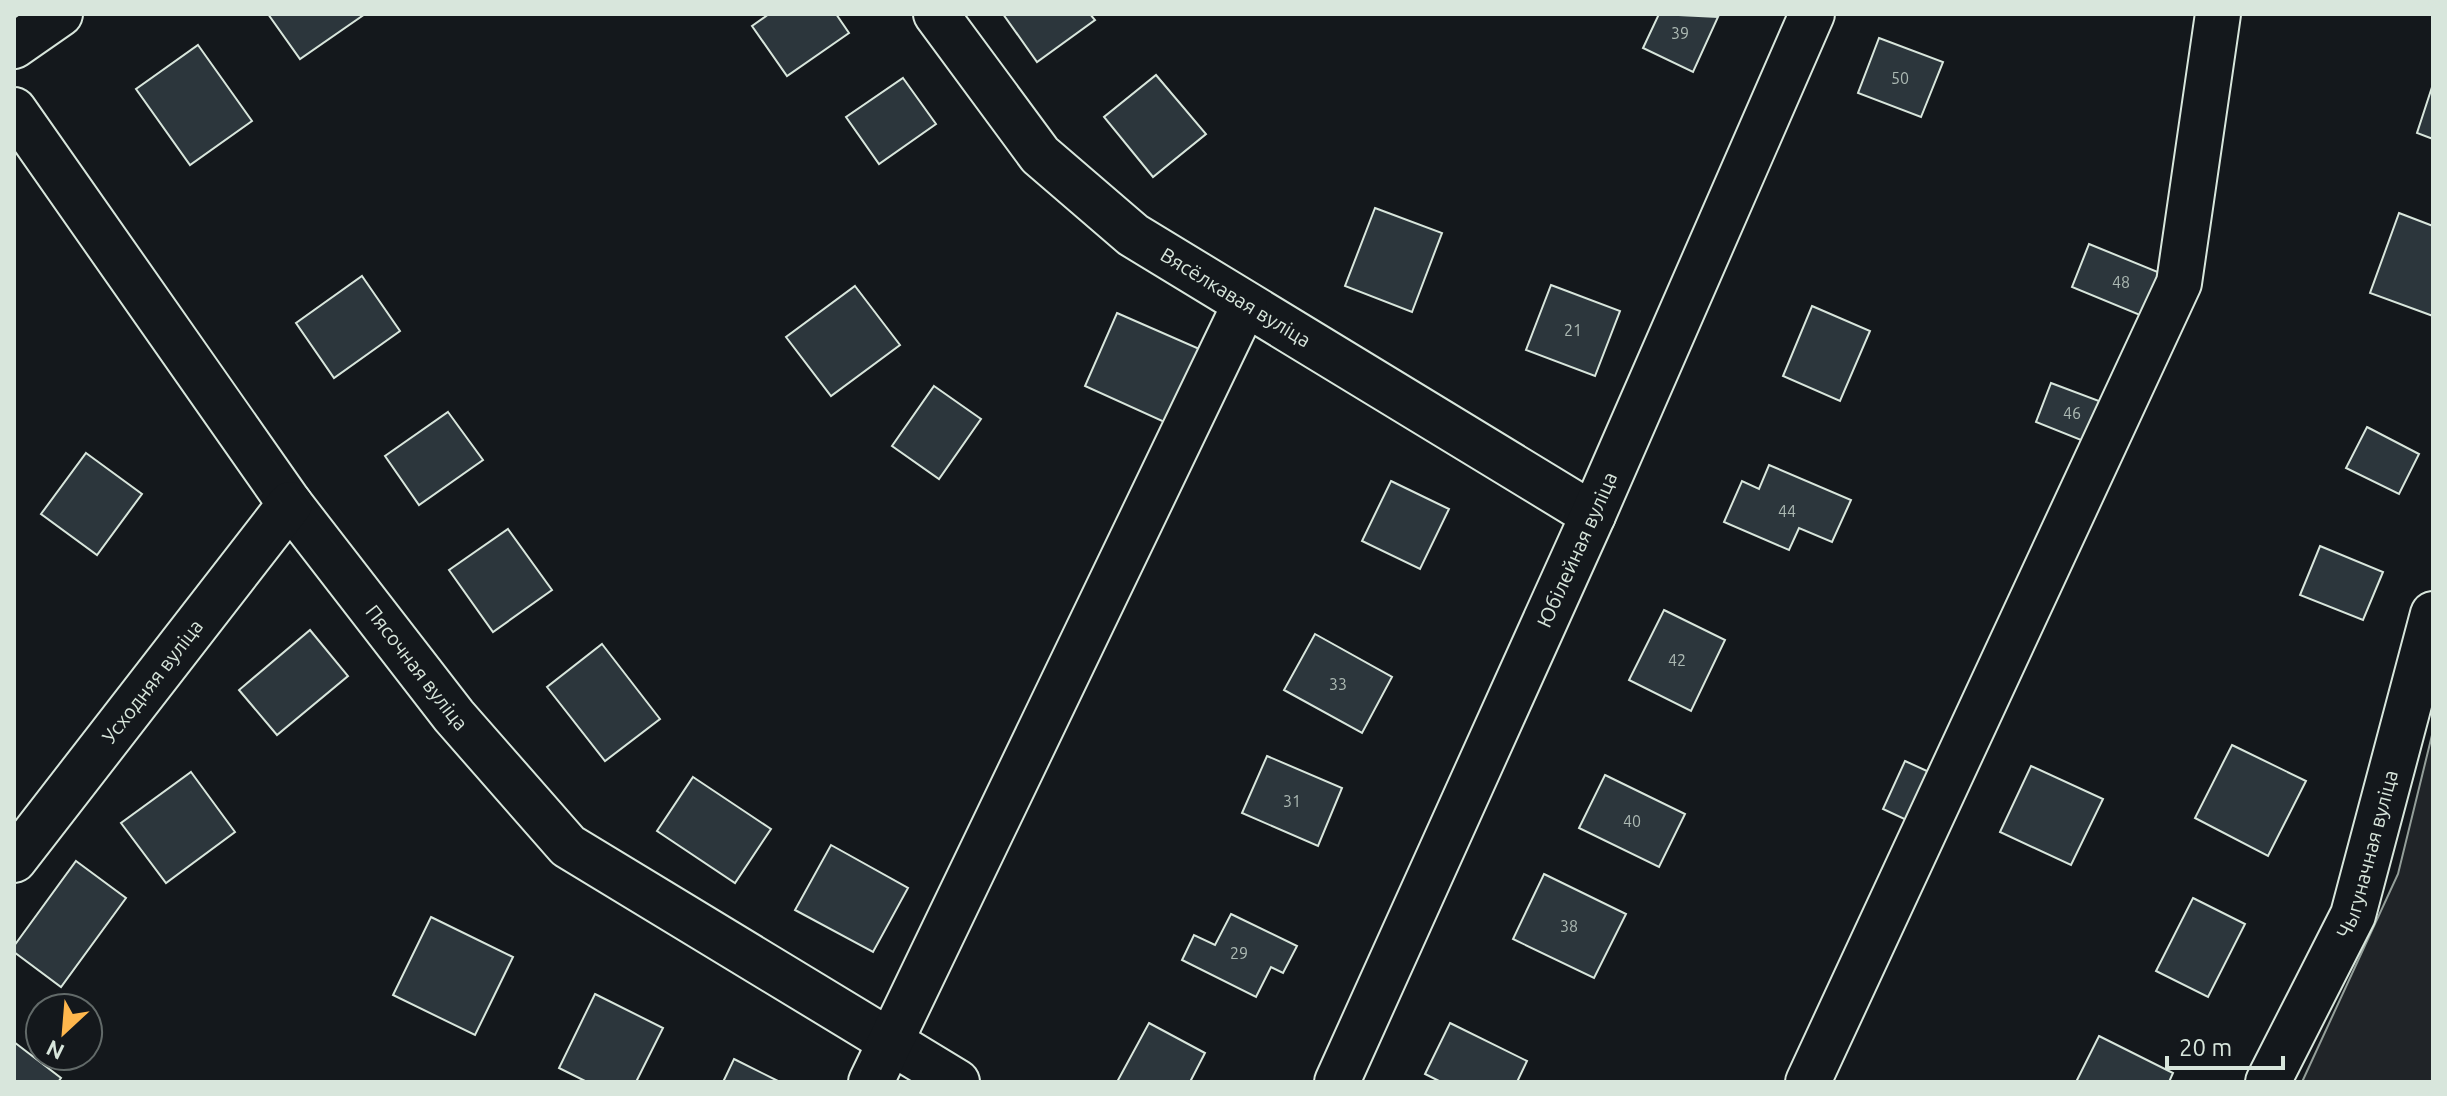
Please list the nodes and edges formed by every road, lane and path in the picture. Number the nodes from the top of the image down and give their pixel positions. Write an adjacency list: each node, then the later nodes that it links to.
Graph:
1 (60, 14): 5 (street)
2 (936, 14): 7 (street, Вясёлкавая вуліца)
3 (1812, 14): 9 (street, Юбілейная вуліца)
4 (2218, 14): 16 (street)
5 (14, 46)
6 (14, 110): 8 (street, Пясочная вуліца)
7 (1245, 304): 9 (street, Вясёлкавая вуліца); 12 (street)
8 (290, 504): 11 (street, Усходняя вуліца); 12 (street, Пясочная вуліца)
9 (1593, 515): 15 (street, Юбілейная вуліца)
10 (2433, 614): 17 (street, Чыгуначная вуліца)
11 (14, 860)
12 (890, 1042): 13 (street); 14 (street, Пясочная вуліца)
13 (871, 1082)
14 (957, 1082)
15 (1337, 1082)
16 (1808, 1082)
17 (2268, 1082)

